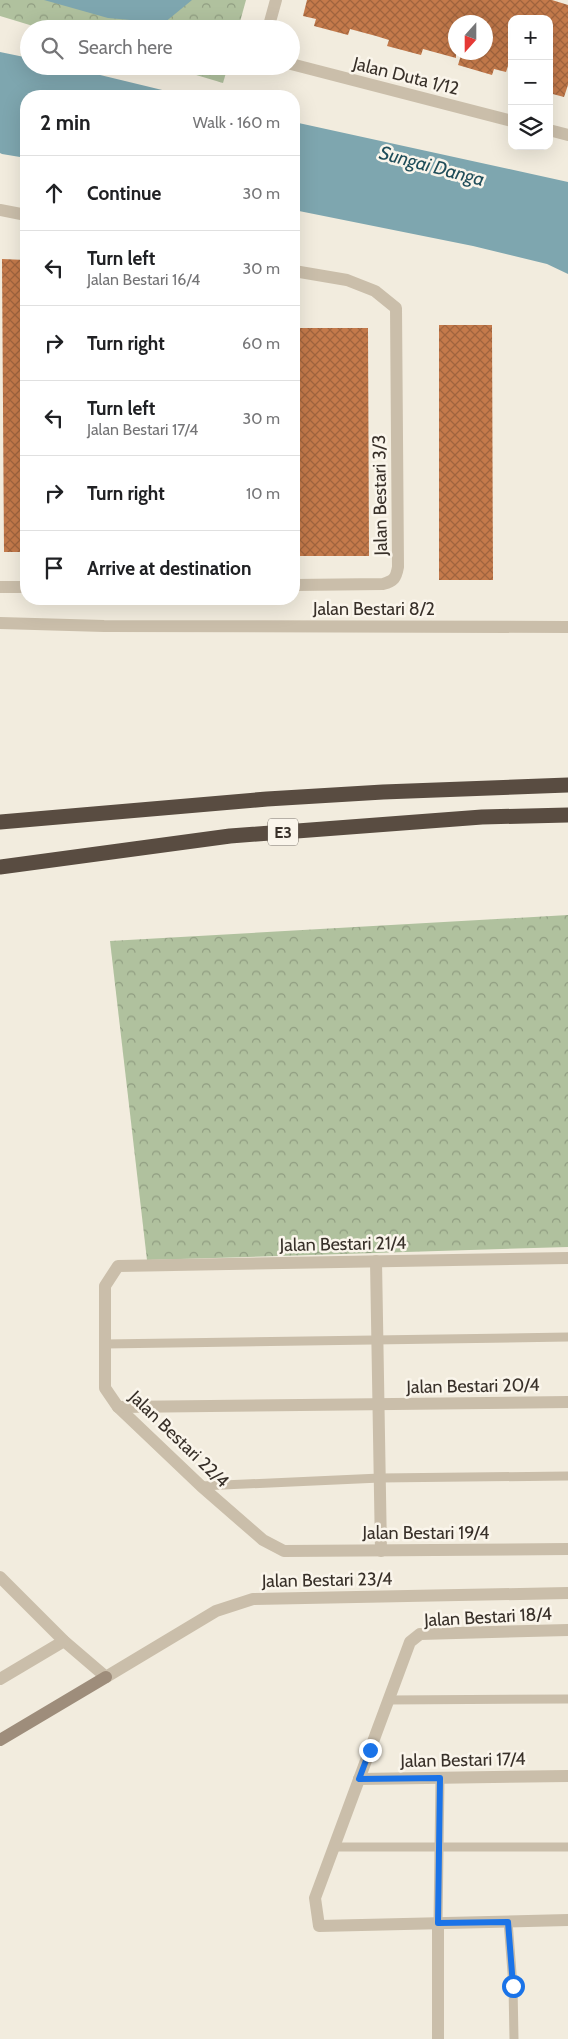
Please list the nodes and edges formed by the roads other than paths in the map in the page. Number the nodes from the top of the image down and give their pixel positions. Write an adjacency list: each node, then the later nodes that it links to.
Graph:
1 (276, 0): 2 (street)
2 (270, 20)
3 (300, 66): 4 (street, Jalan Duta 1/12)
4 (508, 119)
5 (553, 131): 6 (street)
6 (568, 135)
7 (0, 210): 8 (street)
8 (20, 215)
9 (300, 271): 10 (street, Jalan Bestari 3/3)
10 (300, 584)
11 (20, 587): 12 (street)
12 (0, 588)
13 (0, 623): 14 (street, Jalan Bestari 8/2)
14 (568, 627)
15 (568, 786): 17 (highway, E3)
16 (568, 816): 18 (highway, E3)
17 (0, 822)
18 (0, 867)
19 (568, 1258): 20 (street, Jalan Bestari 21/4)
20 (376, 1261): 21 (street, Jalan Bestari 21/4); 23 (street)
21 (118, 1266): 24 (street, Jalan Bestari 22/4)
22 (568, 1337): 23 (lane)
23 (377, 1340): 24 (lane); 26 (street)
24 (105, 1344): 27 (street, Jalan Bestari 22/4)
25 (568, 1402): 26 (street, Jalan Bestari 20/4)
26 (378, 1405): 27 (street, Jalan Bestari 20/4); 29 (street)
27 (118, 1407): 30 (street, Jalan Bestari 22/4)
28 (568, 1476): 29 (lane)
29 (380, 1478): 30 (lane); 33 (street)
30 (201, 1486): 32 (street, Jalan Bestari 22/4)
31 (568, 1550): 33 (street, Jalan Bestari 19/4)
32 (284, 1551): 33 (street, Jalan Bestari 19/4)
33 (381, 1551)
34 (2, 1583): 37 (street)
35 (568, 1593): 38 (street, Jalan Bestari 23/4)
36 (568, 1630): 41 (street, Jalan Bestari 18/4)
37 (64, 1641): 38 (street); 39 (street)
38 (106, 1677): 42 (street)
39 (0, 1679)
40 (568, 1699): 41 (lane)
41 (388, 1700): 45 (street)
42 (0, 1740)
43 (568, 1776): 44 (street, Jalan Bestari 17/4)
44 (440, 1778): 45 (street, Jalan Bestari 17/4); 47 (lane)
45 (359, 1779): 46 (street)
46 (334, 1847): 47 (lane); 51 (street)
47 (438, 1847): 48 (lane); 51 (lane)
48 (568, 1847)
49 (568, 1920): 50 (street)
50 (508, 1922): 51 (street); 53 (lane)
51 (438, 1923): 52 (street)
52 (438, 2039)
53 (514, 2039)

